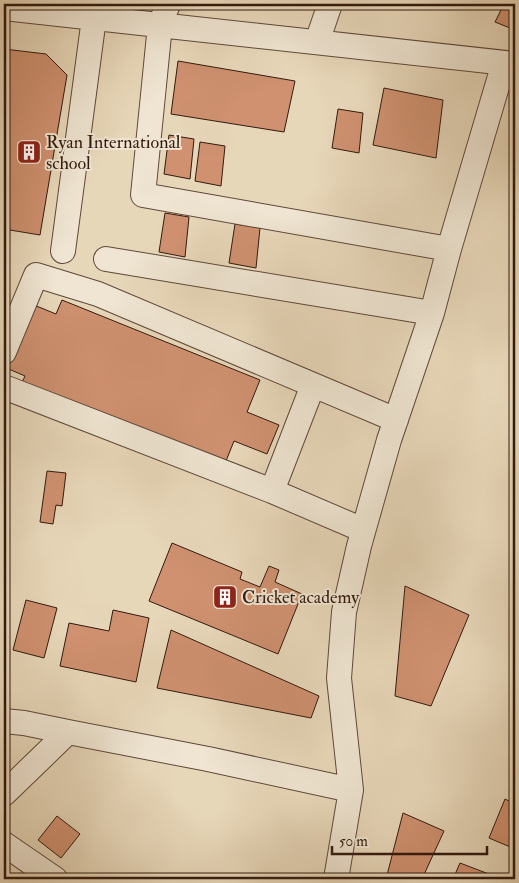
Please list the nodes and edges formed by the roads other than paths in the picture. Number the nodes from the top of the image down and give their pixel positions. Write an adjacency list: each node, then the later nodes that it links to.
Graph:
1 (330, 4): 5 (street)
2 (4, 8): 4 (street)
3 (164, 14): 4 (street); 5 (street); 7 (street)
4 (94, 18): 8 (street)
5 (317, 42): 6 (street)
6 (510, 63): 7 (street)
7 (448, 249): 10 (street)
8 (63, 251)
9 (106, 259): 10 (street)
10 (432, 313): 14 (street)
11 (4, 352): 12 (street)
12 (313, 385): 14 (street); 15 (street)
13 (4, 386): 15 (street)
14 (396, 420): 16 (street)
15 (272, 491): 16 (street)
16 (363, 530): 19 (street)
17 (4, 721): 18 (street)
18 (68, 732): 19 (street); 20 (street)
19 (350, 790): 23 (street)
20 (4, 794)
21 (4, 844): 22 (street)
22 (55, 879)
23 (336, 879)

